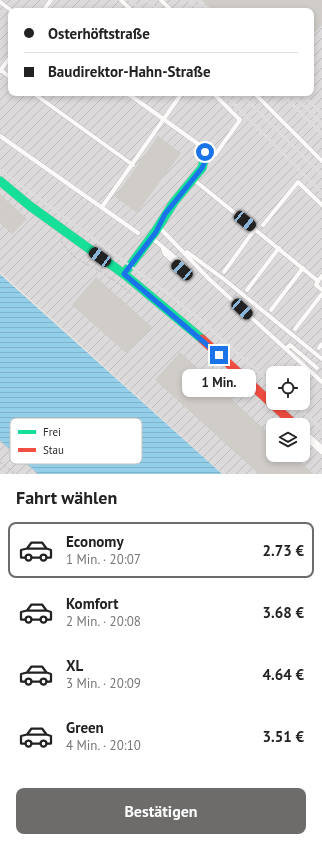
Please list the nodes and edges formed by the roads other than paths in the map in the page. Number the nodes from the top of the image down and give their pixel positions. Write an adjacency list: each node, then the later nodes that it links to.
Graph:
1 (120, 0): 3 (lane)
2 (161, 0): 4 (lane)
3 (129, 8)
4 (169, 8)
5 (8, 60): 6 (lane)
6 (0, 71)
7 (37, 96): 16 (lane)
8 (131, 96): 12 (lane)
9 (180, 96): 12 (lane)
10 (217, 96): 14 (lane)
11 (257, 96): 15 (lane)
12 (164, 119): 14 (lane); 16 (lane)
13 (0, 136): 20 (lane)
14 (205, 156): 17 (street)
15 (322, 161)
16 (133, 164): 20 (lane)
17 (193, 178): 21 (street); 23 (lane)
18 (0, 181): 31 (street)
19 (322, 205): 22 (lane)
20 (102, 207): 24 (lane)
21 (159, 226): 25 (street); 26 (lane)
22 (263, 226)
23 (255, 229): 27 (lane); 30 (lane)
24 (138, 233)
25 (152, 237): 28 (lane); 31 (street)
26 (180, 248): 41 (lane); 42 (lane)
27 (278, 248): 29 (lane); 34 (lane)
28 (184, 268)
29 (303, 268): 33 (lane); 37 (lane)
30 (224, 272)
31 (124, 274): 45 (street)
32 (322, 276): 33 (lane)
33 (318, 281): 35 (lane)
34 (247, 290)
35 (322, 290)
36 (322, 294): 38 (lane)
37 (271, 310)
38 (295, 329)
39 (322, 344): 40 (lane)
40 (319, 348)
41 (286, 349): 43 (lane); 44 (lane)
42 (322, 359)
43 (316, 368)
44 (322, 382)
45 (287, 418)
46 (310, 439): 47 (street)
47 (322, 450)

